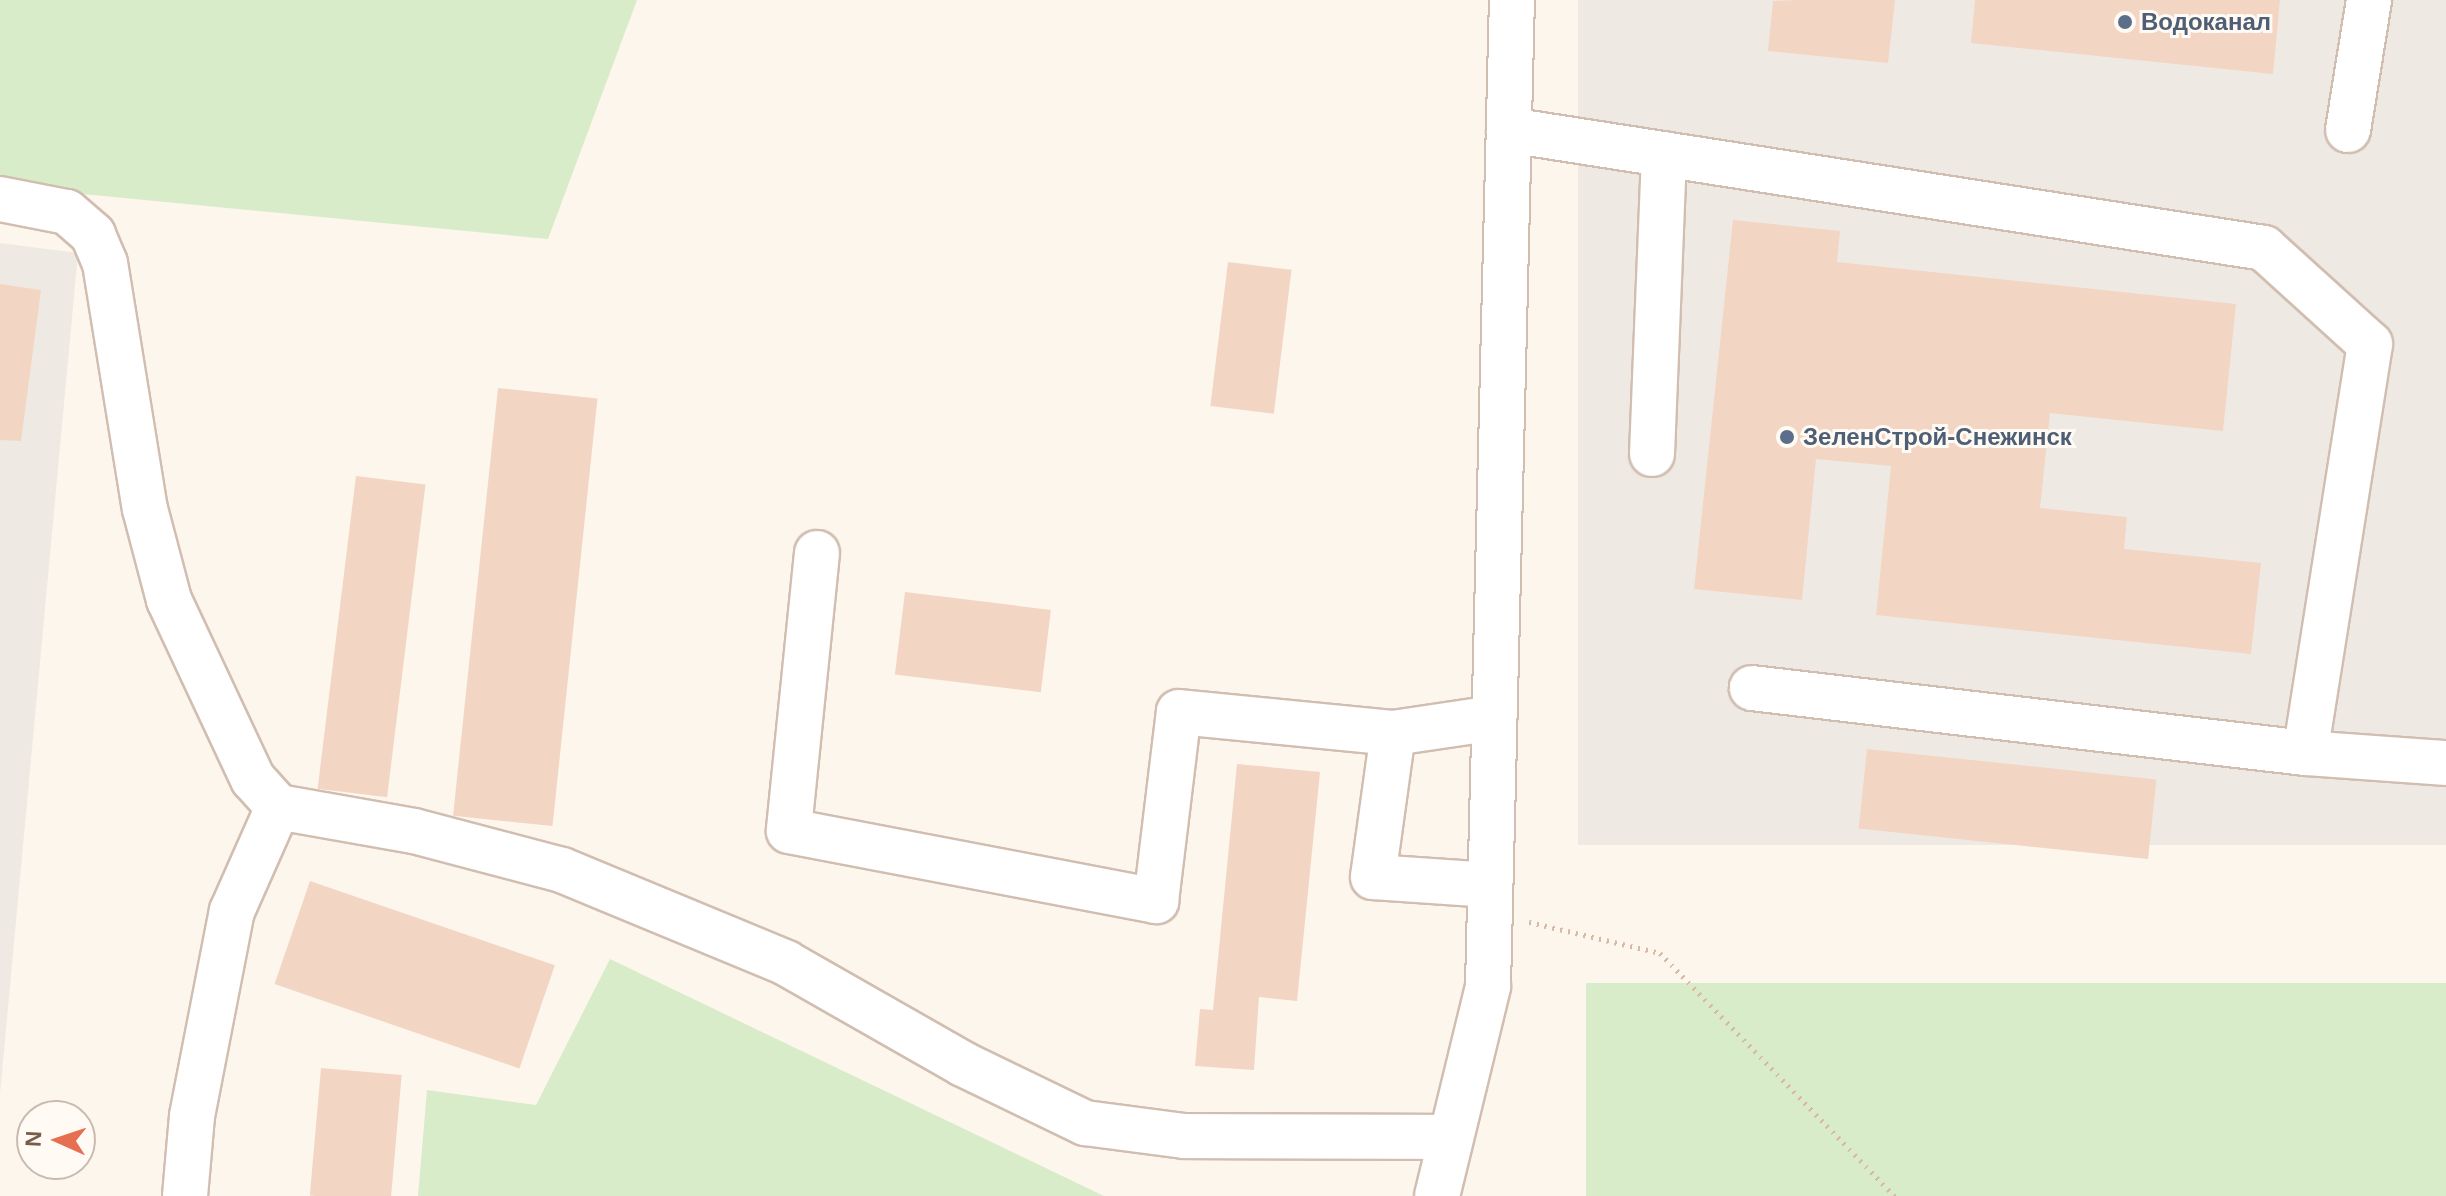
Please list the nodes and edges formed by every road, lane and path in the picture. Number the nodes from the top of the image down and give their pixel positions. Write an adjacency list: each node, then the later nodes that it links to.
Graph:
1 (1512, 0): 3 (lane)
2 (2369, 0): 4 (lane)
3 (1509, 130): 5 (lane); 10 (lane)
4 (2348, 130)
5 (1664, 154): 7 (lane); 12 (lane)
6 (0, 199): 14 (lane)
7 (1652, 454)
8 (817, 553): 11 (lane)
9 (1752, 688): 12 (lane)
10 (1494, 718): 11 (lane); 15 (lane)
11 (1393, 733): 15 (lane)
12 (2305, 753): 13 (lane)
13 (2446, 763)
14 (278, 807): 16 (lane); 17 (lane)
15 (1490, 899): 16 (lane); 19 (path)
16 (1447, 1137): 18 (lane)
17 (185, 1196)
18 (1437, 1196)
19 (1895, 1196)

